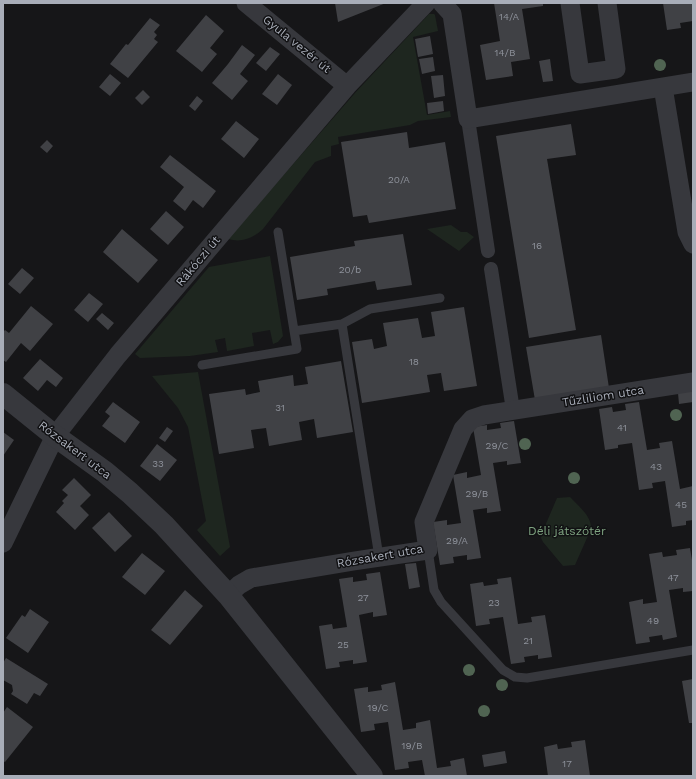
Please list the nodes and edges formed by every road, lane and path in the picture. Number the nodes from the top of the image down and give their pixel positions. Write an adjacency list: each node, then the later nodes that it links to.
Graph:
1 (246, 3): 8 (street, Gyula vezér út)
2 (426, 3): 8 (street, Rákóczi út)
3 (442, 3): 11 (street)
4 (570, 3): 6 (street)
5 (607, 3): 6 (street)
6 (616, 69): 10 (street)
7 (693, 82): 9 (street)
8 (347, 86): 23 (street, Rákóczi út)
9 (663, 87): 10 (street); 13 (street)
10 (620, 94): 11 (street)
11 (468, 119): 14 (street)
12 (278, 232): 18 (lane)
13 (693, 244)
14 (488, 251)
15 (491, 269): 22 (street)
16 (440, 298): 17 (lane)
17 (342, 324): 18 (lane); 26 (lane)
18 (294, 331): 19 (lane)
19 (202, 365)
20 (693, 382): 22 (street, Tűzliliom utca)
21 (3, 394): 23 (street, Rózsakert utca)
22 (513, 410): 25 (street, Rózsakert utca)
23 (55, 436): 24 (street, Rákóczi út); 27 (street, Rózsakert utca)
24 (3, 543)
25 (428, 550): 26 (street, Rózsakert utca); 28 (lane)
26 (379, 557): 27 (street, Rózsakert utca)
27 (228, 595): 29 (street, Rózsakert utca)
28 (693, 650)
29 (372, 776)

